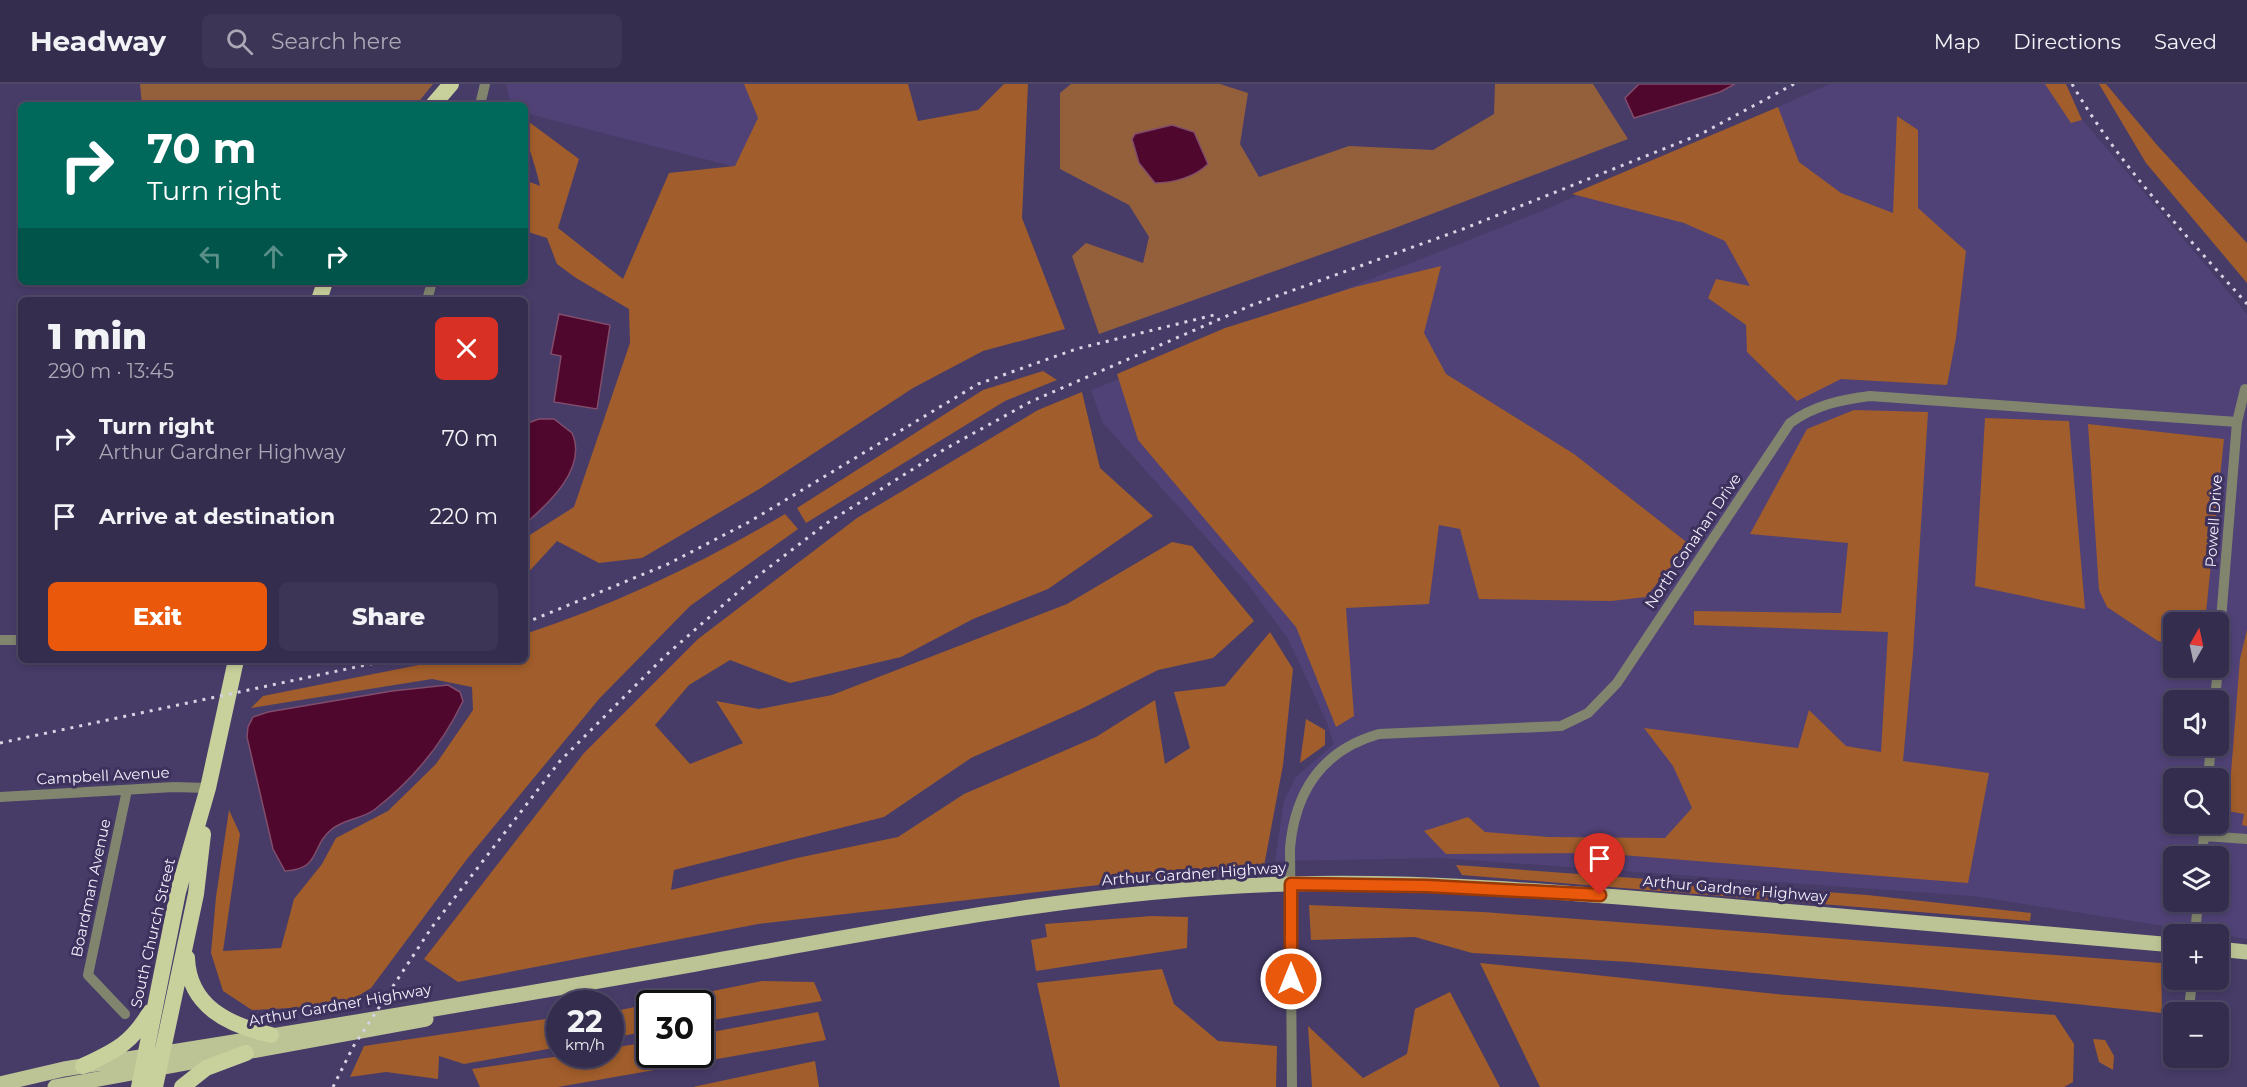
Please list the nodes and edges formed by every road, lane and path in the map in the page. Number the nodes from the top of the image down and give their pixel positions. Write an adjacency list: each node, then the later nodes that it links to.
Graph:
1 (451, 84): 3 (highway)
2 (485, 84): 4 (street)
3 (436, 102)
4 (481, 102)
5 (2245, 388): 6 (street, Powell Drive)
6 (2237, 422): 7 (street, Powell Drive); 17 (street, North Conahan Drive)
7 (2222, 612)
8 (0, 640): 9 (street)
9 (18, 640)
10 (235, 663): 11 (highway, South Church Street)
11 (208, 788): 12 (street, Campbell Avenue); 18 (highway, South Church Street); 23 (highway, South Church Street)
12 (127, 790): 13 (street, Campbell Avenue); 24 (street, Boardman Avenue)
13 (0, 797)
14 (2204, 836): 15 (street); 16 (street)
15 (2247, 839)
16 (2203, 846)
17 (1291, 884): 19 (main road, Arthur Gardner Highway); 22 (main road, Arthur Gardner Highway); 34 (street, North Conahan Drive)
18 (186, 942): 25 (highway); 27 (highway, South Church Street)
19 (2163, 944)
20 (2229, 950): 21 (main road)
21 (2247, 952)
22 (688, 965): 25 (main road, Arthur Gardner Highway); 26 (main road, Arthur Gardner Highway)
23 (156, 1001): 28 (highway); 29 (highway, South Church Street)
24 (125, 1014)
25 (271, 1035): 27 (main road, Arthur Gardner Highway)
26 (246, 1053): 27 (main road, Arthur Gardner Highway); 33 (highway)
27 (161, 1061): 29 (main road, Arthur Gardner Highway); 32 (highway, South Church Street)
28 (83, 1066): 29 (main road, Arthur Gardner Highway); 30 (main road, Arthur Gardner Highway)
29 (142, 1071): 31 (main road, Arthur Gardner Highway)
30 (0, 1084)
31 (55, 1087)
32 (155, 1087)
33 (182, 1087)
34 (1292, 1087)

